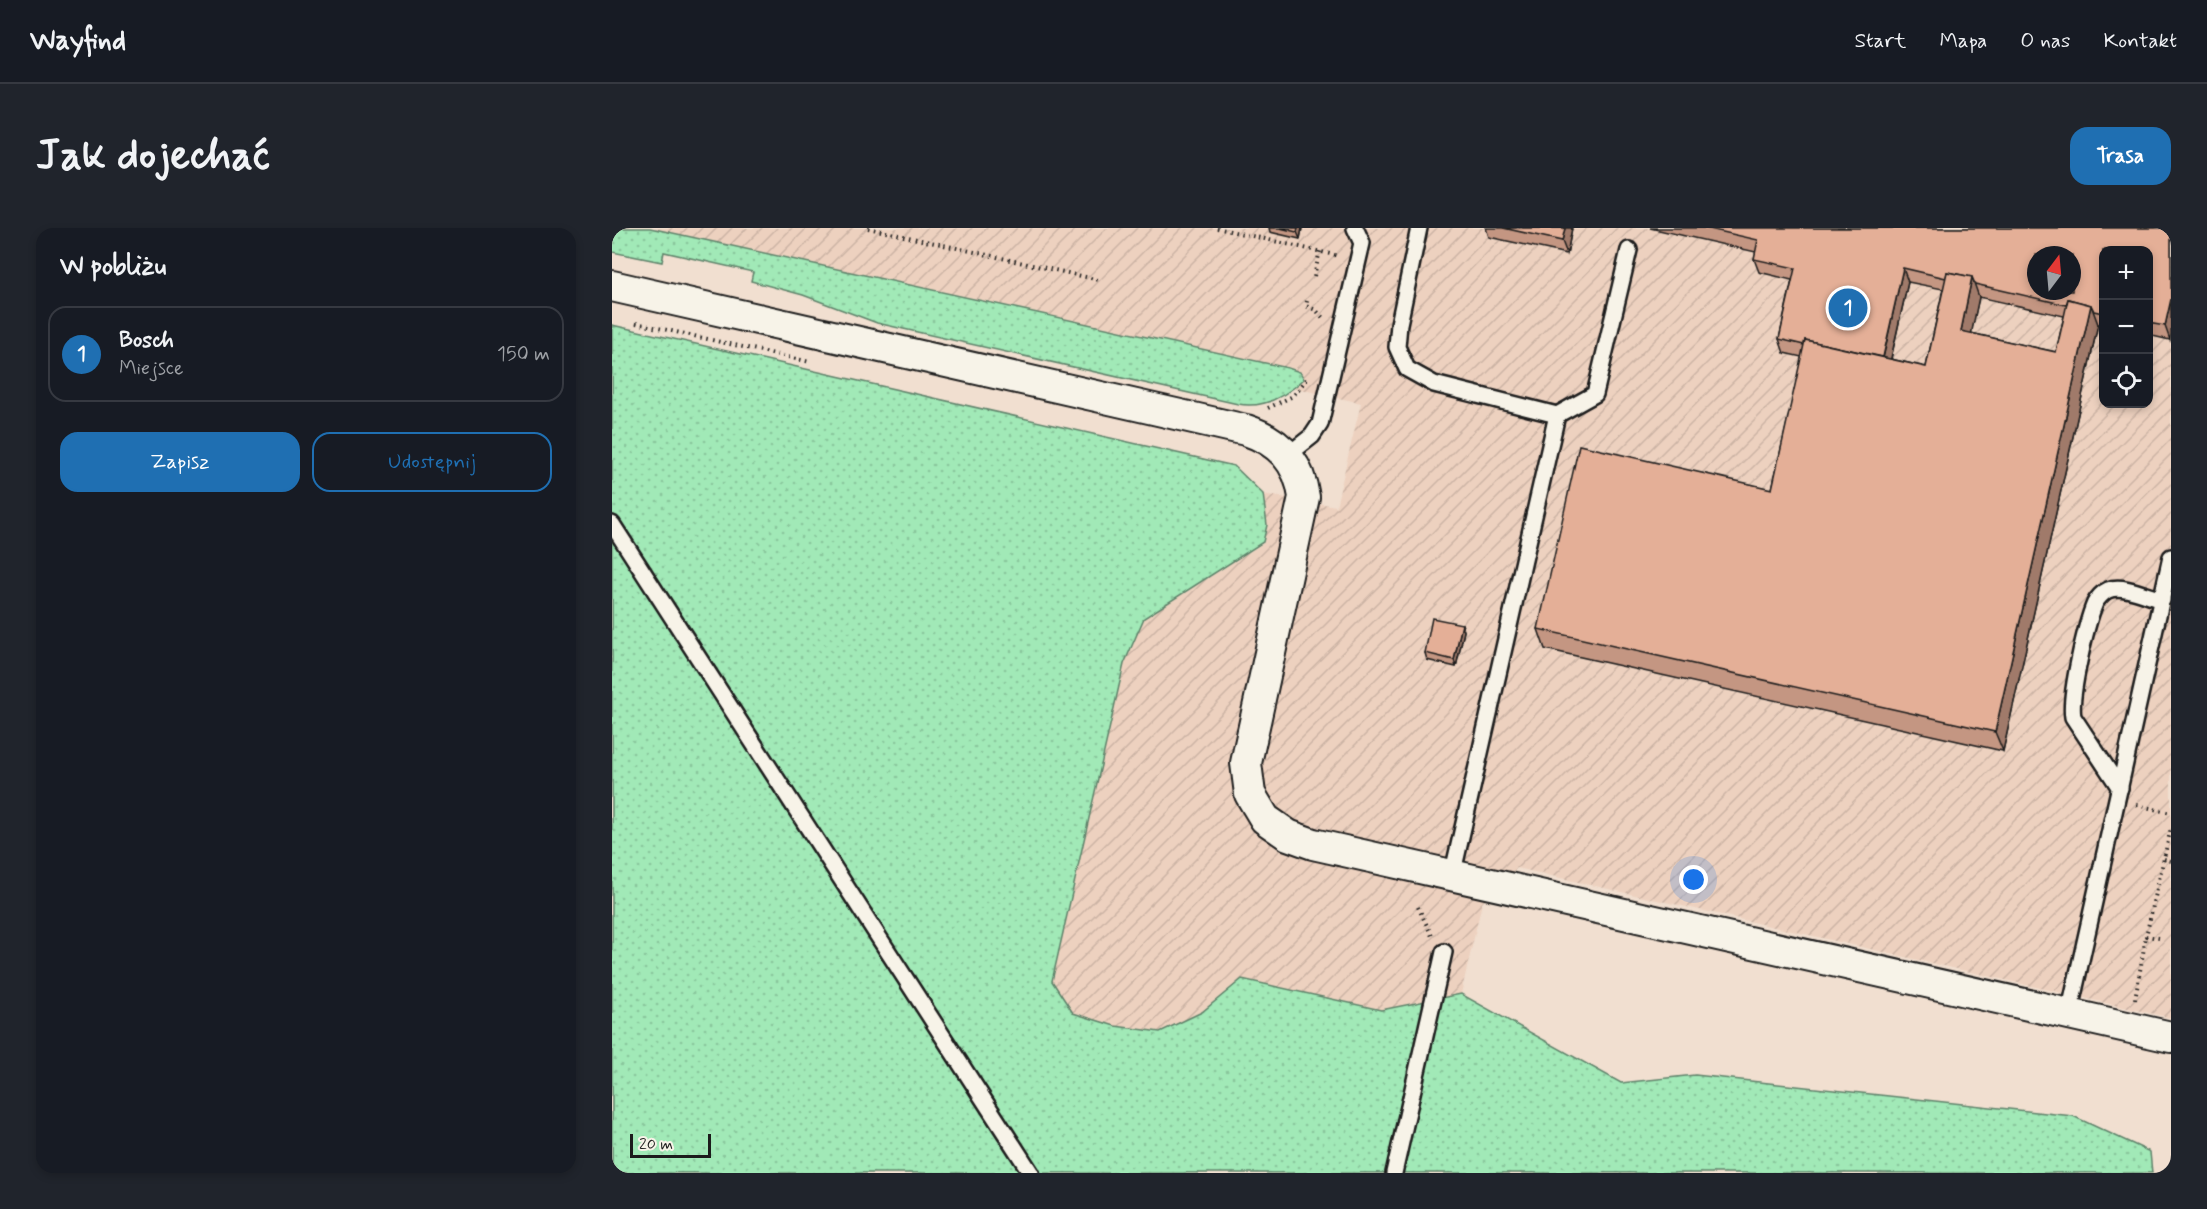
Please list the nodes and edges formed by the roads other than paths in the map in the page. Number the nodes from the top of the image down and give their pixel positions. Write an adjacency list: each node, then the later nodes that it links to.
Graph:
1 (1355, 228): 6 (lane)
2 (1419, 228): 5 (lane)
3 (1629, 249): 5 (lane)
4 (612, 286): 6 (street)
5 (1557, 415): 11 (lane)
6 (1288, 455): 11 (street)
7 (612, 524): 15 (lane)
8 (2171, 557): 9 (lane)
9 (2162, 600): 10 (lane); 10 (lane)
10 (2120, 788): 13 (lane)
11 (1452, 876): 13 (street)
12 (1444, 952): 16 (lane)
13 (2069, 1014): 14 (street)
14 (2171, 1037)
15 (1031, 1173)
16 (1394, 1173)

